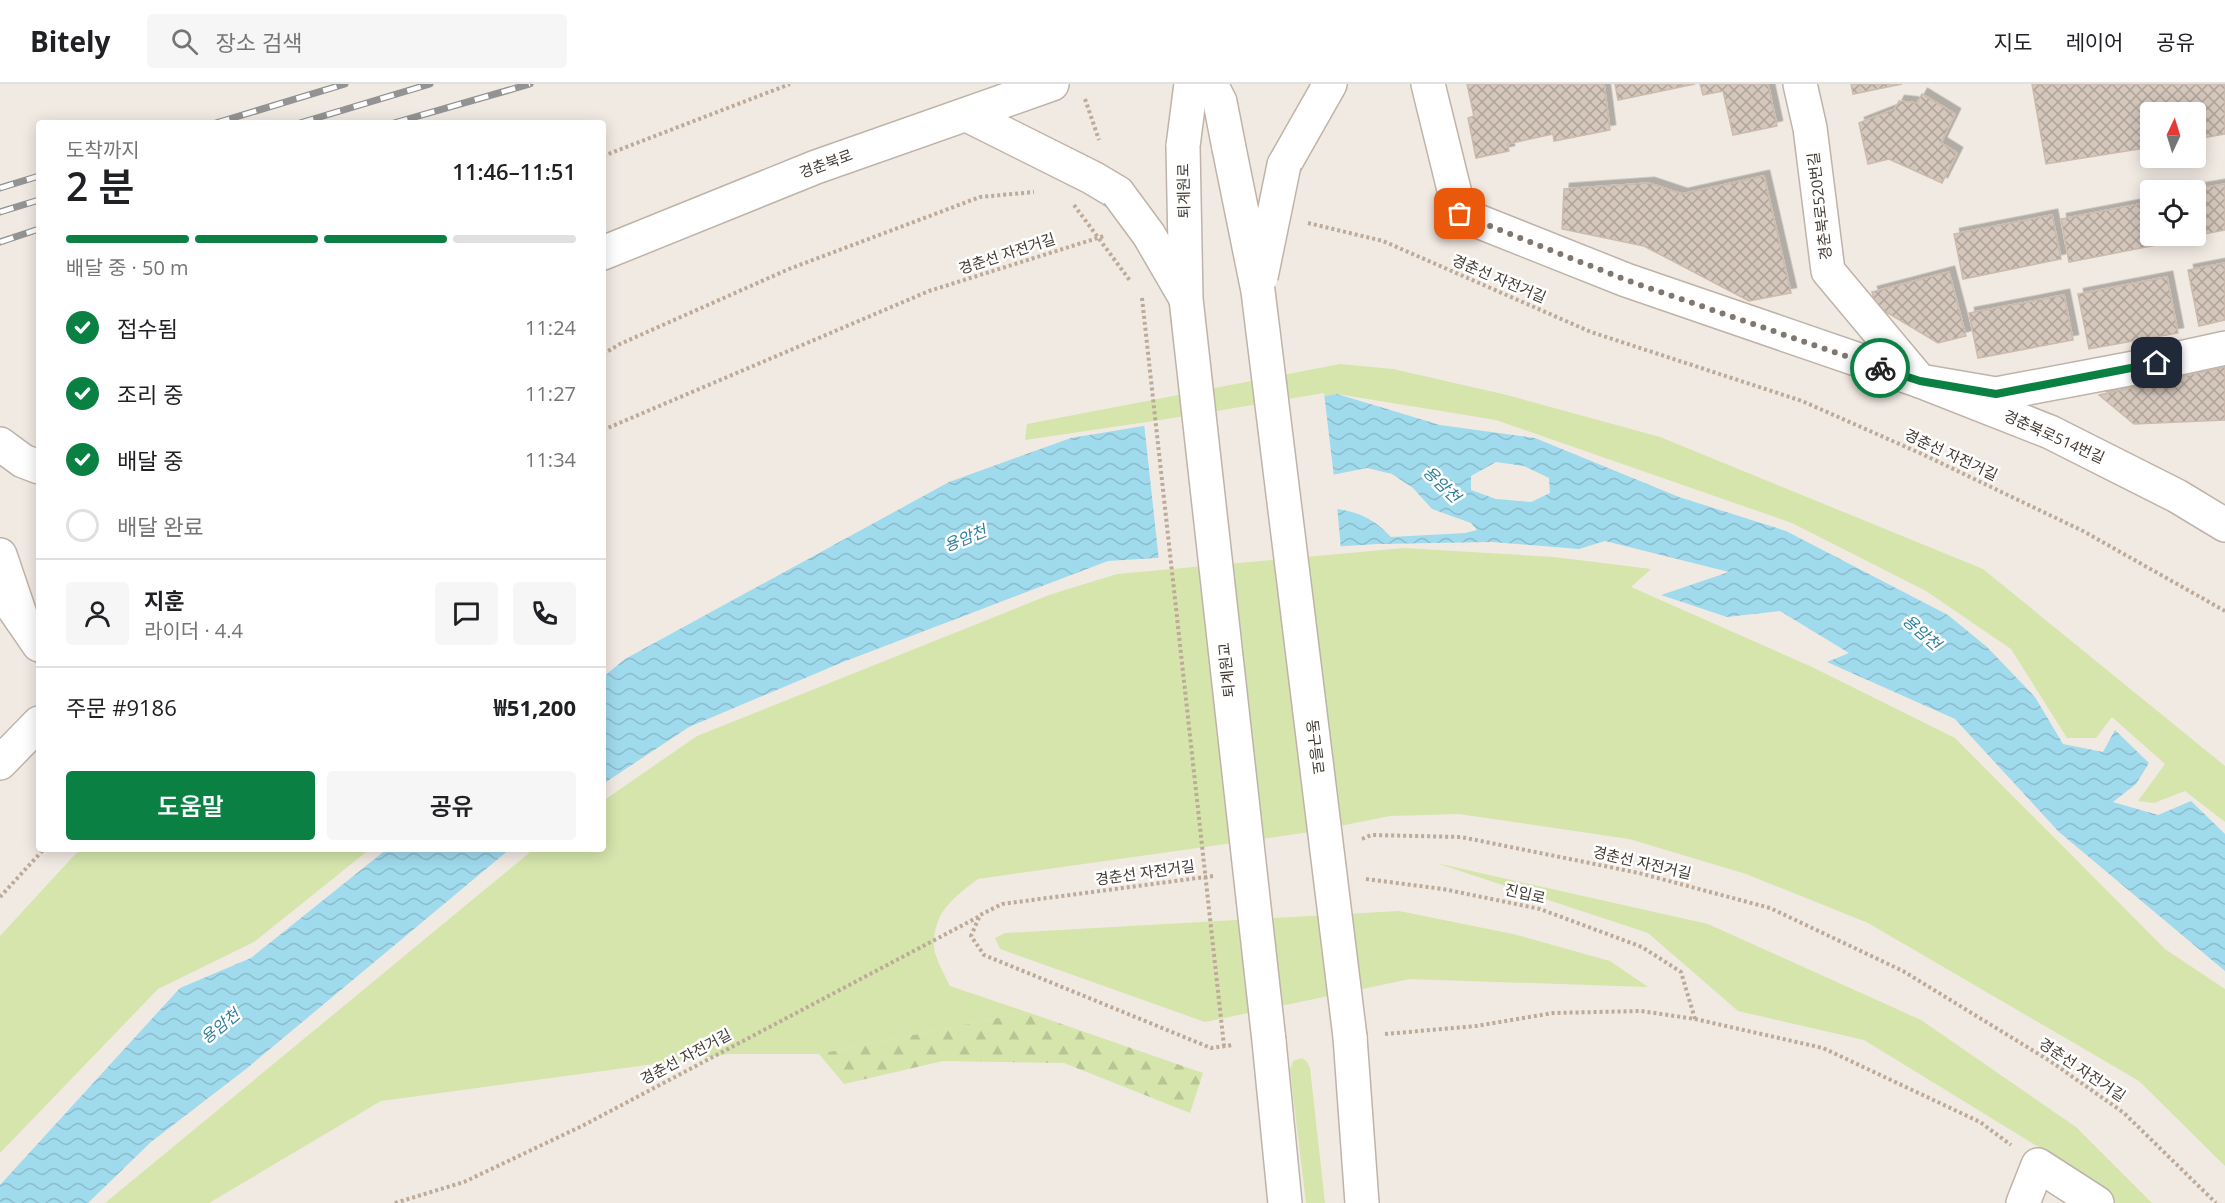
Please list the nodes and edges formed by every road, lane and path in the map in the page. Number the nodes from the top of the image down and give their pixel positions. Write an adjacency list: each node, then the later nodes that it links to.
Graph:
1 (790, 84): 9 (path)
2 (1052, 84): 8 (street, 경춘북로)
3 (1191, 84): 18 (street, 퇴계원로, bridge)
4 (1211, 84): 16 (street, bridge)
5 (1330, 84): 16 (street, bridge)
6 (1428, 84): 21 (street, 경춘북로514번길)
7 (1800, 84): 21 (street, 경춘북로520번길)
8 (967, 115): 14 (street, 경춘북로); 18 (street, bridge)
9 (606, 155)
10 (1043, 195): 20 (path)
11 (1064, 202): 15 (path, bridge)
12 (1305, 222): 28 (path, 경춘선 자전거길)
13 (1111, 234): 22 (path, 경춘선 자전거길)
14 (606, 252)
15 (1135, 287)
16 (1258, 291): 39 (street, 동구릉로, bridge)
17 (1141, 296): 41 (path, bridge)
18 (1186, 299): 40 (street, 퇴계원교, bridge)
19 (2225, 348): 21 (street)
20 (606, 352)
21 (1920, 381): 25 (street, 경춘북로514번길)
22 (606, 429)
23 (0, 444): 24 (street)
24 (36, 466)
25 (2225, 525)
26 (0, 555): 29 (street)
27 (0, 590): 29 (street)
28 (2225, 611)
29 (31, 632)
30 (36, 726): 31 (street)
31 (0, 764)
32 (1360, 840): 48 (path, 경춘선 자전거길)
33 (41, 852): 36 (path)
34 (1224, 874): 37 (path, 경춘선 자전거길)
35 (1357, 876): 38 (path, 진입로)
36 (0, 897)
37 (980, 915): 41 (path); 43 (path, 경춘선 자전거길)
38 (1695, 1019): 39 (path); 42 (path)
39 (1350, 1037): 45 (street, 동구릉로)
40 (1269, 1041): 41 (path); 44 (street)
41 (1224, 1046)
42 (2038, 1165): 46 (street); 47 (street)
43 (395, 1203)
44 (1285, 1203)
45 (1362, 1203)
46 (2023, 1203)
47 (2097, 1203)
48 (2216, 1203)

